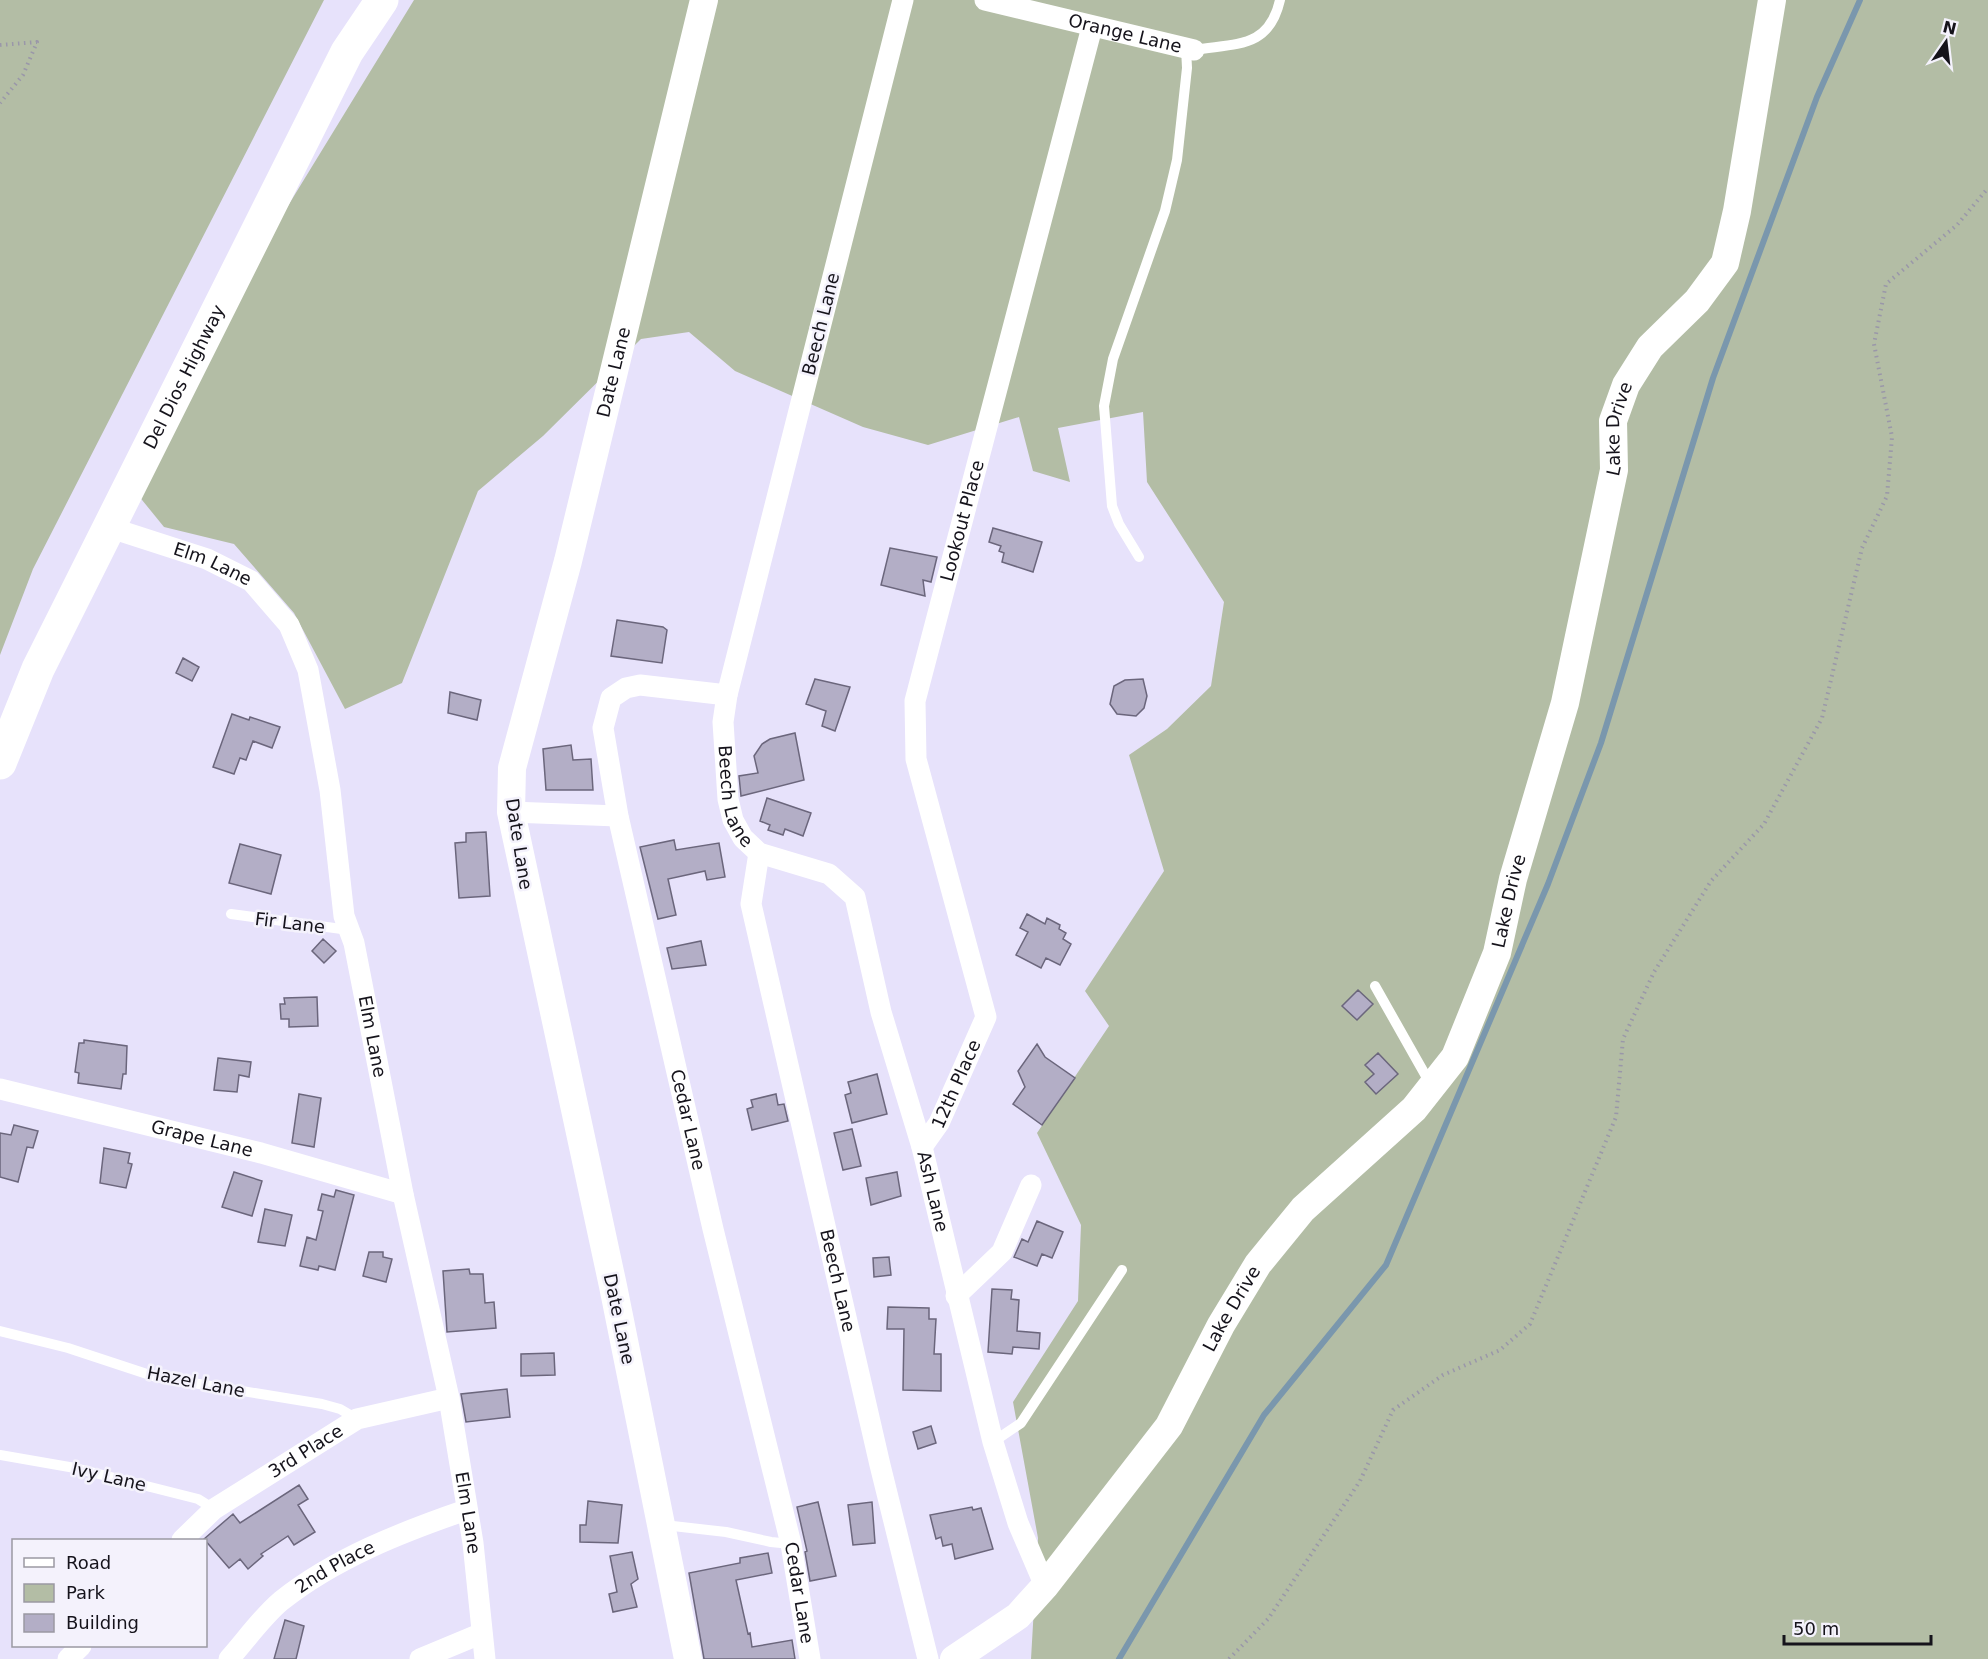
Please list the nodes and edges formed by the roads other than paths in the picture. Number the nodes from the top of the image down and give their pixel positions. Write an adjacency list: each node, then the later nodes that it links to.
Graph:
1 (382, 0): 9 (main road, Del Dios Highway)
2 (704, 0): 13 (street, Date Lane)
3 (903, 0): 11 (street, Beech Lane)
4 (986, 0): 7 (street, Orange Lane)
5 (1280, 0): 8 (lane)
6 (1772, 0): 20 (street, Lake Drive)
7 (1092, 27): 8 (street, Orange Lane); 19 (street, Lookout Place)
8 (1190, 49): 10 (lane)
9 (108, 527): 12 (main road, Del Dios Highway); 17 (street, Elm Lane)
10 (1139, 556)
11 (728, 695): 14 (street, Cedar Lane); 15 (street, Beech Lane)
12 (0, 763)
13 (511, 813): 14 (street); 34 (street, Date Lane)
14 (618, 816): 36 (street, Cedar Lane)
15 (759, 853): 22 (street, Ash Lane); 46 (street, Beech Lane)
16 (231, 914): 17 (lane, Fir Lane)
17 (349, 930): 24 (street, Elm Lane)
18 (1375, 986): 20 (lane)
19 (986, 1017): 22 (street, 12th Place)
20 (1433, 1088): 37 (street, Lake Drive)
21 (0, 1089): 24 (street, Grape Lane)
22 (922, 1147): 26 (street, Ash Lane)
23 (1031, 1185): 26 (street)
24 (403, 1194): 28 (street, Elm Lane)
25 (1122, 1270): 30 (lane)
26 (956, 1296): 30 (street, Ash Lane)
27 (0, 1331): 29 (lane, Hazel Lane)
28 (449, 1398): 29 (street, 3rd Place); 33 (street, Elm Lane)
29 (357, 1419): 32 (street, 3rd Place)
30 (993, 1442): 37 (street, Ash Lane)
31 (0, 1455): 32 (lane, Ivy Lane)
32 (214, 1509): 35 (street, 3rd Place)
33 (466, 1510): 38 (street, Elm Lane); 41 (street, 2nd Place)
34 (661, 1525): 36 (lane); 44 (street, Date Lane)
35 (183, 1539)
36 (791, 1544): 45 (street, Cedar Lane)
37 (1046, 1586): 47 (street, Lake Drive)
38 (480, 1634): 42 (street); 43 (street, Elm Lane)
39 (80, 1647): 40 (street)
40 (68, 1659)
41 (229, 1659)
42 (420, 1659)
43 (485, 1659)
44 (688, 1659)
45 (810, 1659)
46 (928, 1659)
47 (954, 1659)

